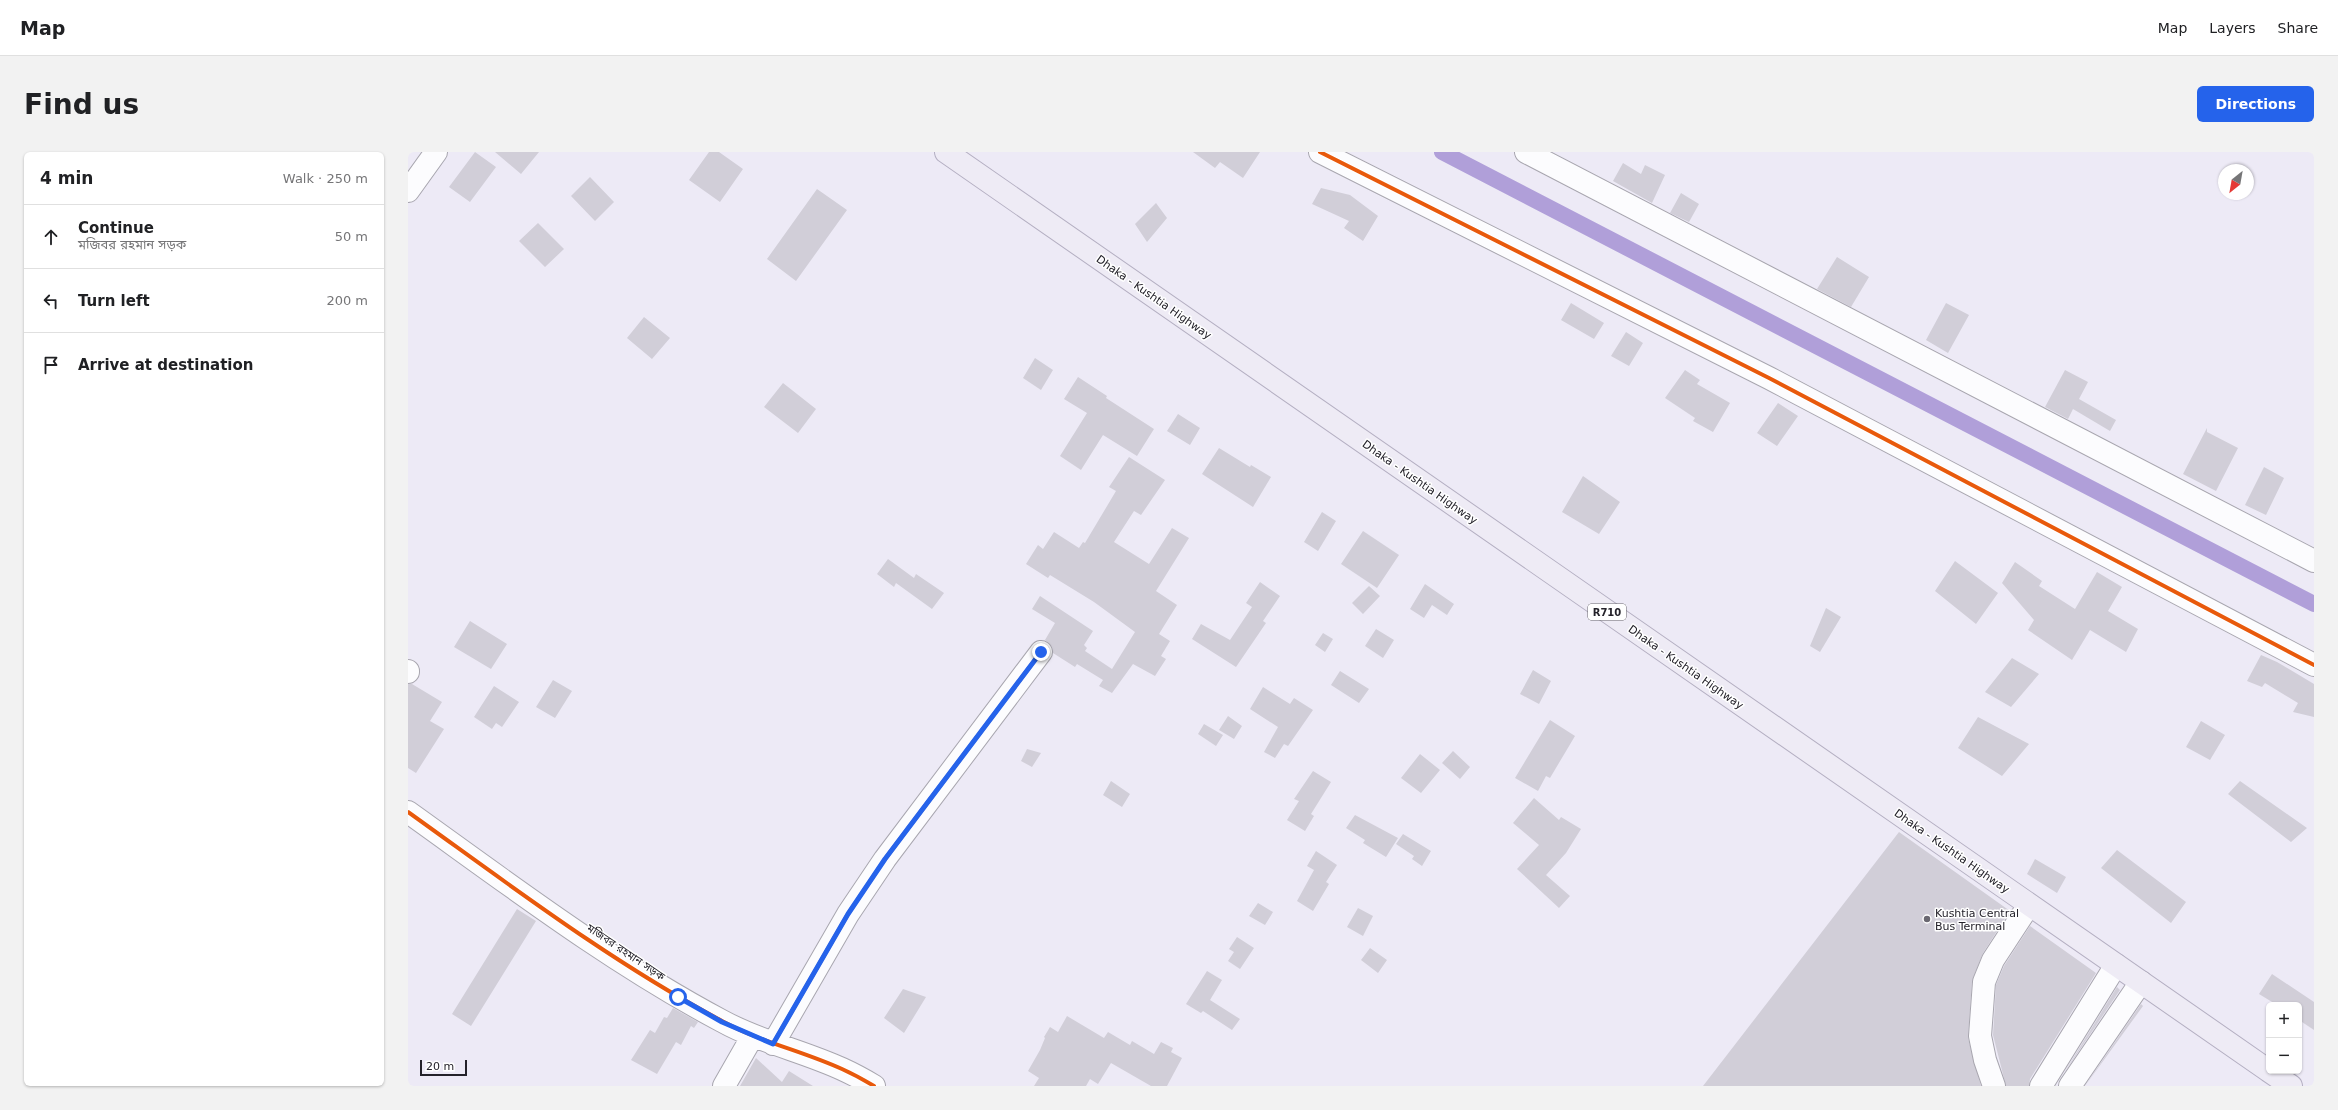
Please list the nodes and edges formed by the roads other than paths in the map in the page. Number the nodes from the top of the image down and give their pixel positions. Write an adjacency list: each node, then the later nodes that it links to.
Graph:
1 (436, 152): 5 (street)
2 (946, 152): 10 (main road, Dhaka - Kushtia Highway / R710)
3 (1320, 152): 8 (street)
4 (1526, 152): 6 (street)
5 (408, 191)
6 (2314, 561)
7 (1041, 652): 14 (street)
8 (2314, 665)
9 (408, 812): 13 (street, মজিবর রহমান সড়ক)
10 (2029, 905): 11 (main road, Dhaka - Kushtia Highway / R710); 19 (street)
11 (2116, 965): 12 (main road, Dhaka - Kushtia Highway / R710); 20 (street)
12 (2141, 982): 15 (main road, Dhaka - Kushtia Highway / R710); 21 (street)
13 (752, 1037): 14 (street, মজিবর রহমান সড়ক); 17 (street)
14 (773, 1044): 18 (street, মজিবর রহমান সড়ক)
15 (2266, 1069)
16 (2273, 1074): 22 (main road, Dhaka - Kushtia Highway / R710)
17 (724, 1086)
18 (874, 1086)
19 (1994, 1086)
20 (2041, 1086)
21 (2070, 1086)
22 (2291, 1086)

